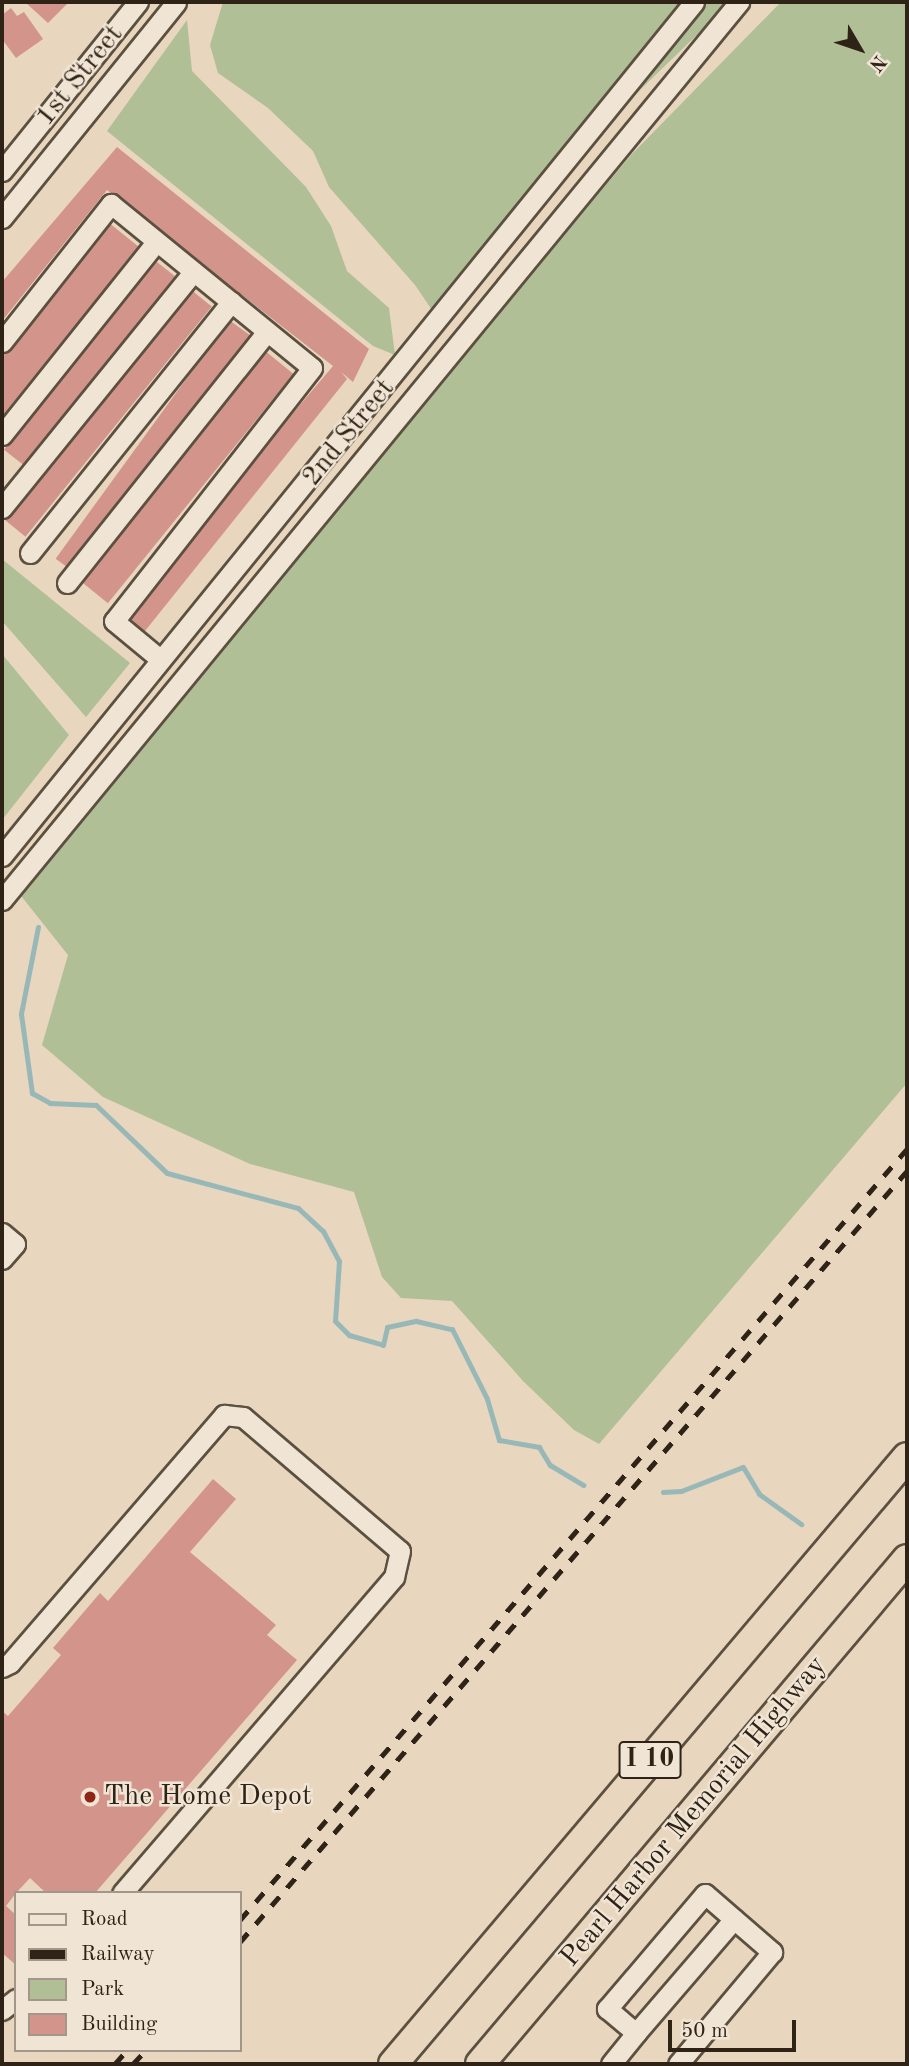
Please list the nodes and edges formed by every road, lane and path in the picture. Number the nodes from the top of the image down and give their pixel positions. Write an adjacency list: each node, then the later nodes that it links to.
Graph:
1 (138, 2): 5 (street, 1st Street)
2 (176, 2): 6 (street, 1st Street)
3 (694, 2): 16 (street, 2nd Street)
4 (739, 2): 18 (street, 2nd Street)
5 (2, 171)
6 (2, 219)
7 (156, 242): 8 (street); 11 (street); 12 (street)
8 (193, 272): 9 (street); 13 (street)
9 (231, 302): 10 (street); 14 (street)
10 (267, 332): 15 (street); 16 (street)
11 (2, 342)
12 (2, 435)
13 (2, 509)
14 (30, 553)
15 (67, 583)
16 (160, 659): 17 (street, 2nd Street)
17 (2, 856)
18 (2, 900)
19 (2, 1233): 20 (street)
20 (2, 1259)
21 (907, 1457): 27 (highway, I 10)
22 (907, 1559): 28 (highway, Pearl Harbor Memorial Highway / I 10)
23 (2, 1667): 24 (street)
24 (124, 1891)
25 (734, 1919): 26 (street); 26 (street); 30 (street)
26 (636, 2033): 29 (street)
27 (393, 2064)
28 (480, 2064)
29 (611, 2064)
30 (678, 2064)

